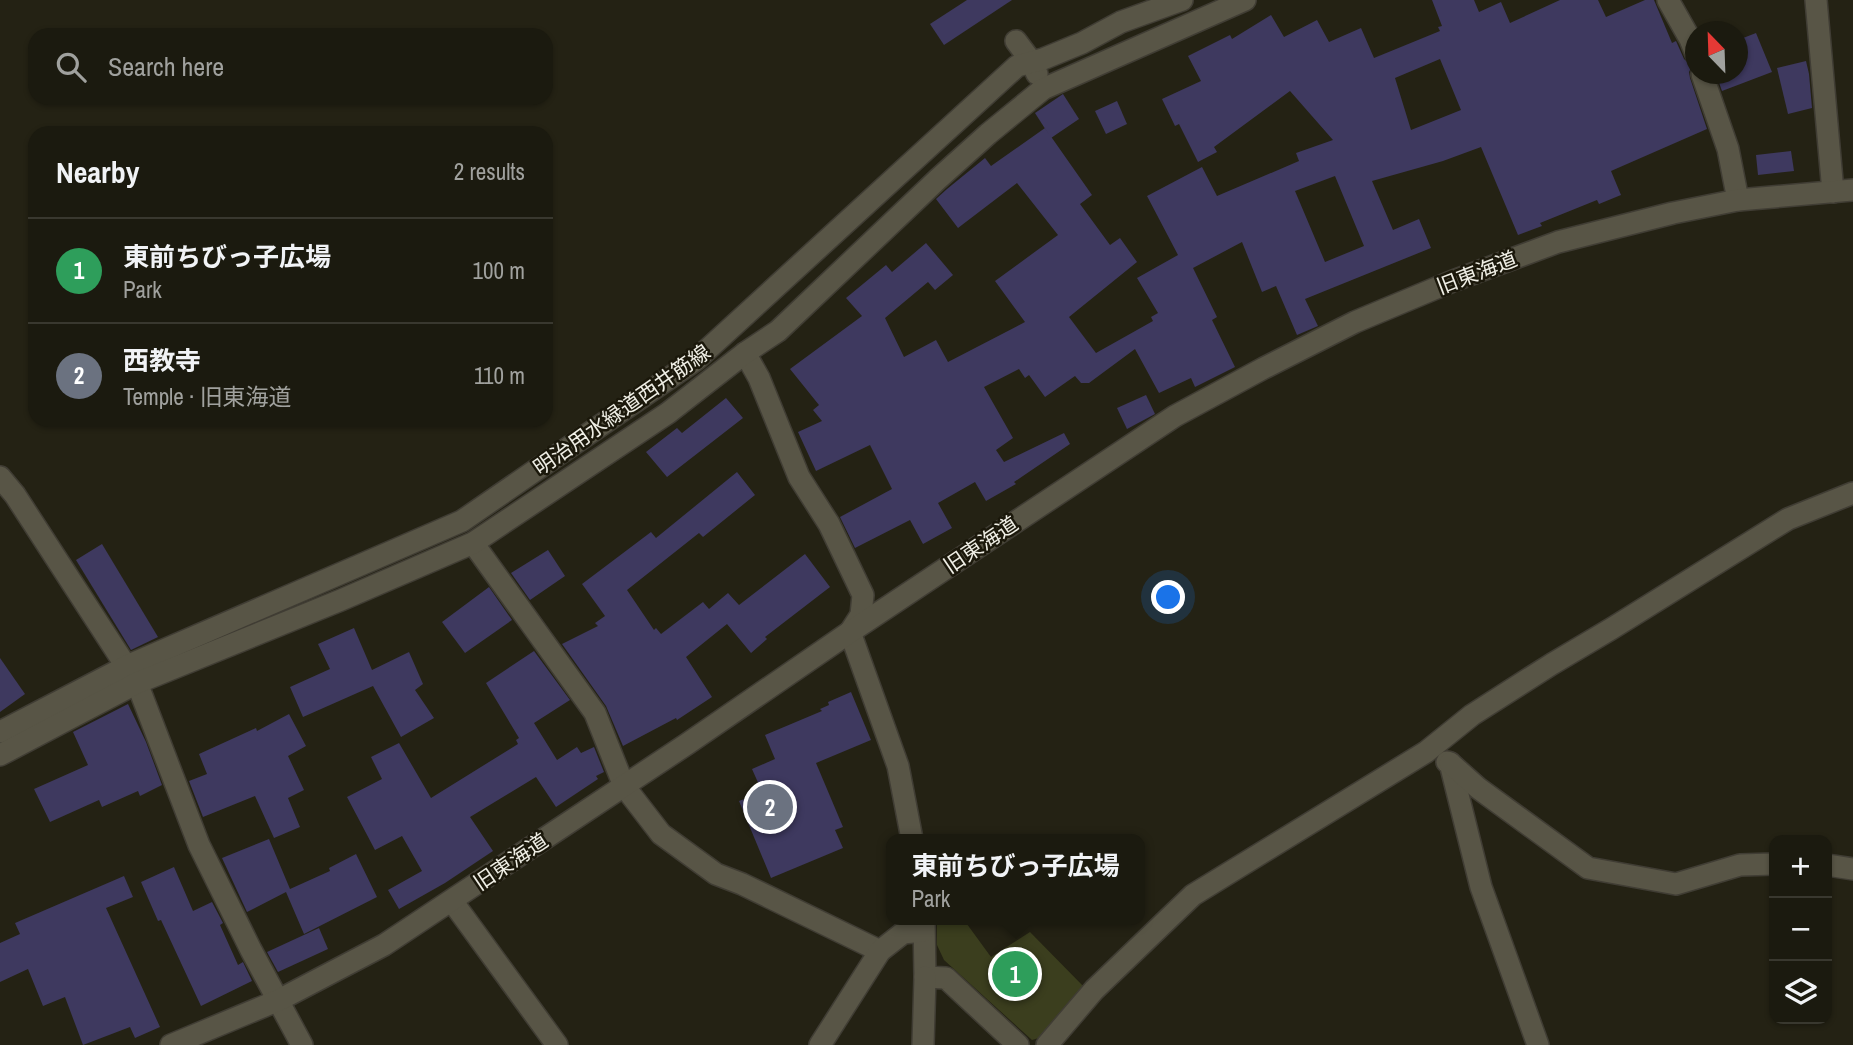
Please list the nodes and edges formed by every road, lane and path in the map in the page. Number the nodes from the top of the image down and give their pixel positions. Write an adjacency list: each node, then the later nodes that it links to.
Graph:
1 (1182, 0): 8 (street, 明治用水緑道西井筋線)
2 (1245, 0): 5 (street)
3 (1668, 0): 6 (street)
4 (1815, 0): 11 (street)
5 (1211, 7): 10 (street)
6 (1685, 30)
7 (1016, 41): 8 (street)
8 (1031, 61): 10 (street); 18 (street, 明治用水緑道西井筋線)
9 (1705, 84): 12 (street)
10 (1043, 89): 13 (street)
11 (1843, 191): 12 (street, 旧東海道)
12 (1738, 200): 17 (street, 旧東海道)
13 (745, 354): 16 (street); 17 (street)
14 (0, 477): 18 (street)
15 (1853, 493): 20 (street)
16 (473, 542): 18 (street); 23 (street)
17 (850, 632): 23 (street, 旧東海道); 24 (street)
18 (132, 674): 19 (street, 明治用水緑道西井筋線); 21 (street); 32 (street)
19 (0, 733)
20 (1426, 752): 22 (street); 39 (street)
21 (0, 755)
22 (1450, 763): 25 (street); 40 (street)
23 (624, 786): 28 (street, 旧東海道); 30 (street)
24 (911, 834)
25 (1769, 864)
26 (1832, 866): 27 (street)
27 (1853, 869)
28 (452, 901): 32 (street, 旧東海道); 35 (street)
29 (923, 926): 30 (street); 31 (street)
30 (880, 951): 36 (street)
31 (925, 977): 37 (street); 38 (street)
32 (279, 1000): 33 (street, 旧東海道); 34 (street)
33 (172, 1045)
34 (302, 1045)
35 (557, 1045)
36 (820, 1045)
37 (923, 1045)
38 (1018, 1045)
39 (1047, 1045)
40 (1538, 1045)

